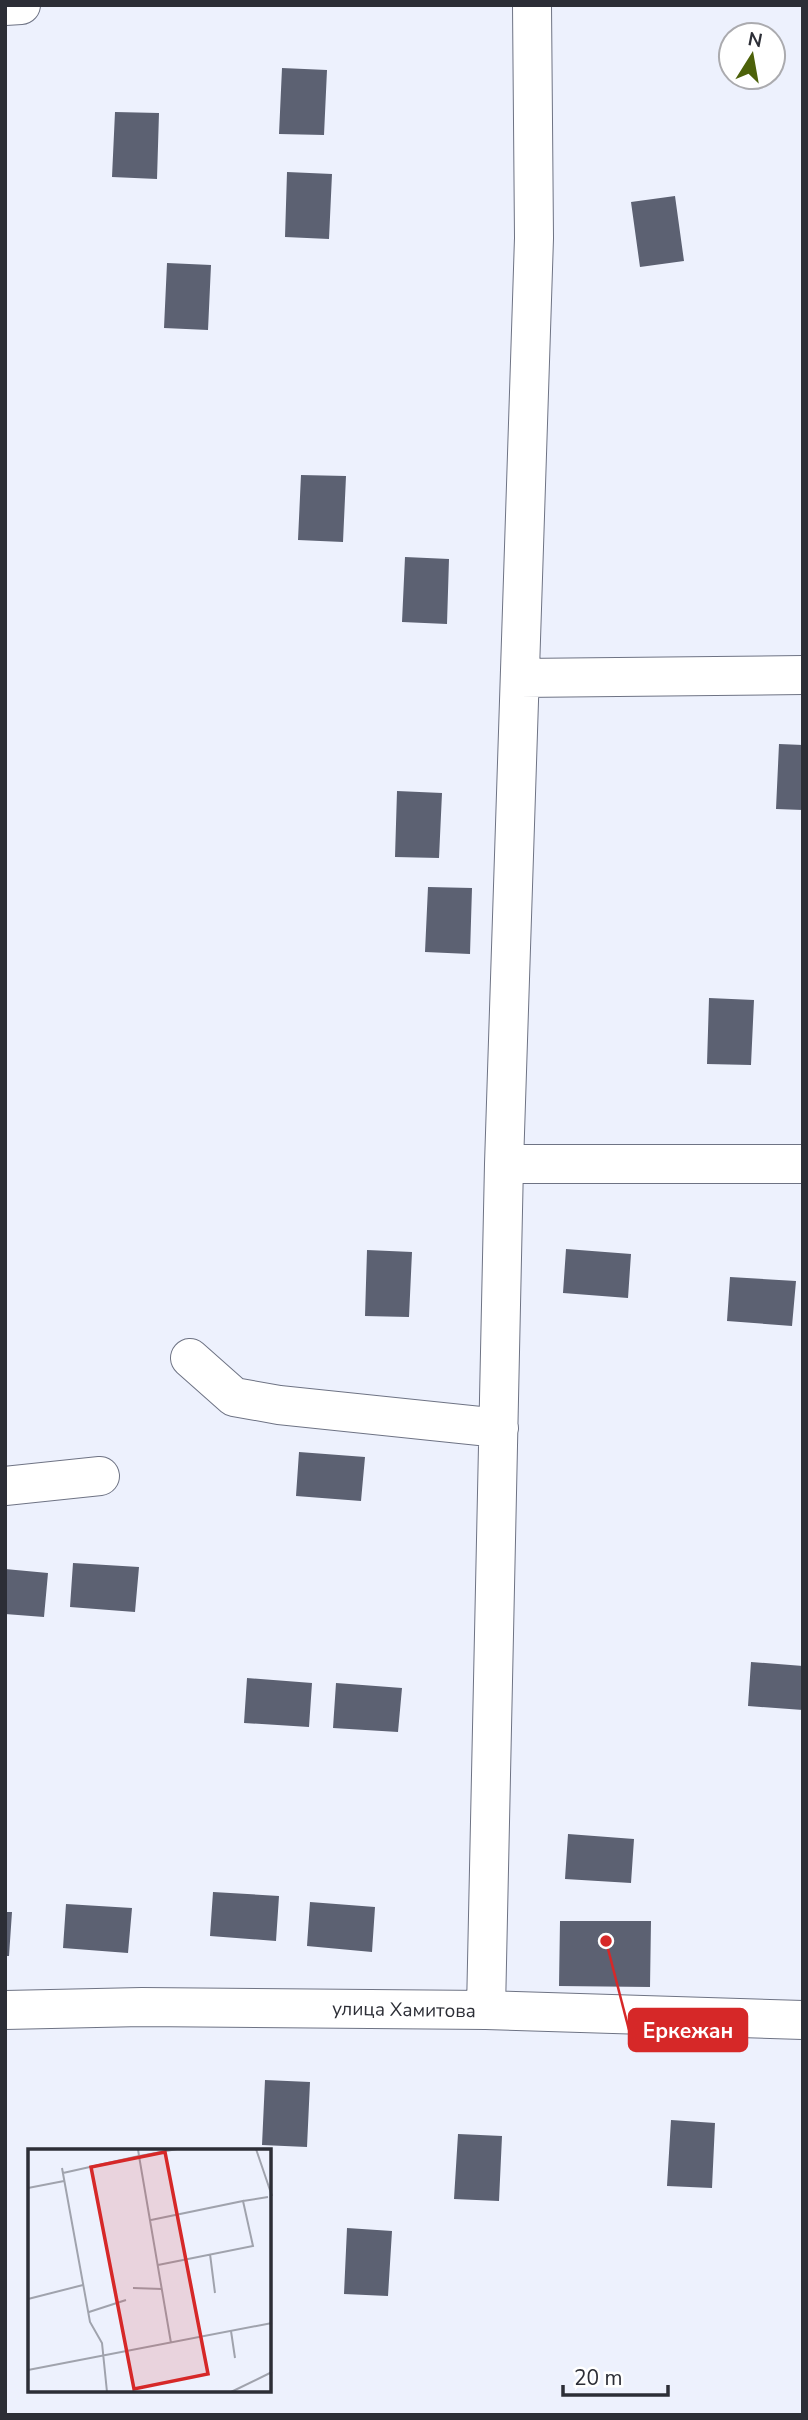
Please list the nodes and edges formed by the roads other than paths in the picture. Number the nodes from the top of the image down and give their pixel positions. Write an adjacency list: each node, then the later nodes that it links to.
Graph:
1 (20, 5): 3 (street)
2 (532, 5): 5 (street)
3 (5, 6)
4 (803, 675): 5 (street)
5 (520, 678): 6 (street)
6 (504, 1164): 7 (street); 9 (street)
7 (803, 1164)
8 (190, 1358): 9 (street)
9 (499, 1428): 13 (street)
10 (100, 1476): 11 (street)
11 (5, 1486)
12 (5, 2010): 13 (street, улица Хамитова)
13 (486, 2010): 14 (street, улица Хамитова)
14 (803, 2020)

